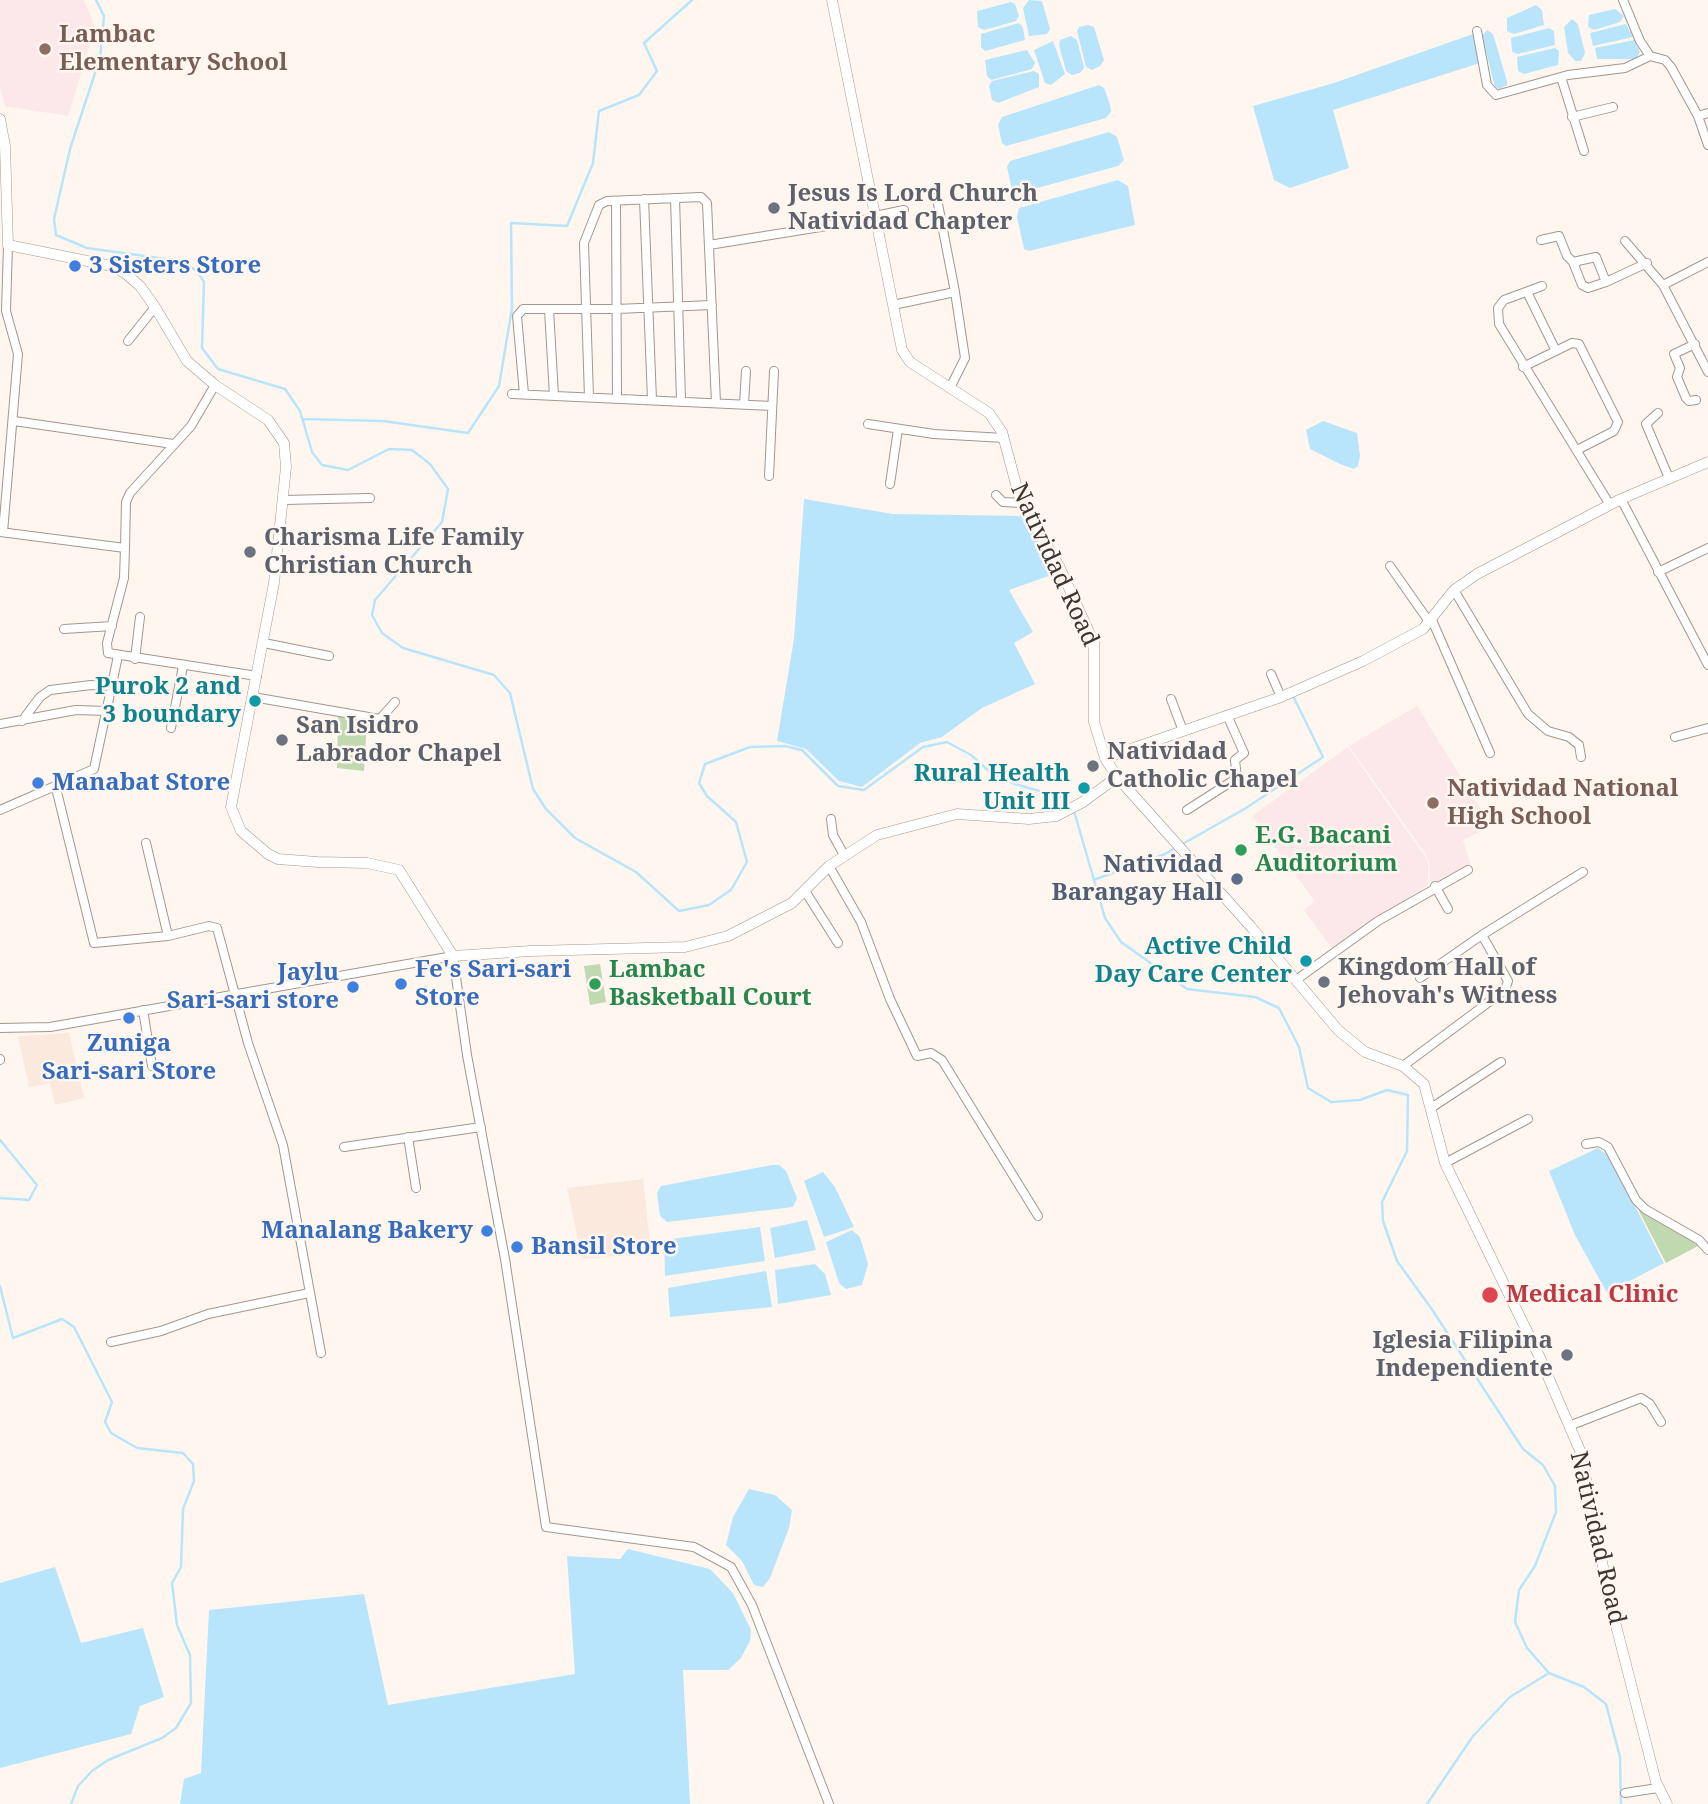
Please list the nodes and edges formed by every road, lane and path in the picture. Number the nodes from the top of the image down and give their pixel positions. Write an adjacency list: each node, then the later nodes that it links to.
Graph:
1 (832, 0): 18 (street, Natividad Road)
2 (1623, 0): 4 (street)
3 (1477, 31): 5 (street)
4 (1650, 56): 5 (street); 8 (street)
5 (1561, 77): 9 (street)
6 (1613, 107): 9 (street)
7 (1708, 113): 8 (street)
8 (1698, 116): 11 (street)
9 (1572, 117): 12 (street)
10 (0, 118): 21 (street)
11 (1708, 145)
12 (1584, 151)
13 (675, 198): 14 (street); 22 (street); 33 (street)
14 (644, 199): 15 (street); 36 (street)
15 (616, 201): 38 (street); 39 (street)
16 (938, 204): 30 (street)
17 (904, 210): 18 (street)
18 (876, 217): 22 (street); 34 (street, Natividad Road)
19 (1541, 240): 23 (street)
20 (1625, 241): 25 (street)
21 (8, 245): 26 (street); 35 (street)
22 (709, 245): 32 (street)
23 (1573, 262): 27 (street); 27 (street)
24 (1708, 262): 28 (street)
25 (1647, 263): 27 (street); 28 (street)
26 (3, 281): 61 (street)
27 (1606, 282)
28 (1663, 285): 41 (street)
29 (1542, 286): 31 (street)
30 (955, 292): 34 (street); 48 (street)
31 (1527, 292): 42 (street); 43 (street)
32 (712, 304): 33 (street); 57 (street)
33 (679, 306): 36 (street); 56 (street)
34 (893, 306): 48 (street, Natividad Road)
35 (155, 307): 40 (street); 47 (street)
36 (647, 308): 39 (street); 54 (street)
37 (549, 309): 38 (street); 50 (street); 51 (street)
38 (584, 309): 39 (street); 52 (street)
39 (616, 309): 53 (street)
40 (128, 341)
41 (1695, 344): 46 (street); 55 (street)
42 (1556, 351): 43 (street); 66 (street)
43 (1523, 367): 66 (street)
44 (774, 370): 59 (street)
45 (746, 371): 58 (street)
46 (1708, 372)
47 (215, 385): 65 (street); 74 (street)
48 (950, 387): 64 (street, Natividad Road)
49 (512, 394): 50 (street)
50 (524, 394): 51 (street)
51 (554, 396): 52 (street)
52 (589, 397): 53 (street)
53 (617, 398): 54 (street)
54 (652, 400): 56 (street)
55 (1696, 400)
56 (681, 401): 57 (street)
57 (716, 403): 58 (street)
58 (744, 404): 59 (street)
59 (772, 405): 68 (street)
60 (1658, 413): 69 (street)
61 (14, 421): 65 (street); 77 (street)
62 (868, 424): 63 (street)
63 (898, 429): 64 (street); 70 (street)
64 (1004, 438): 75 (street, Natividad Road)
65 (173, 444): 78 (street)
66 (1577, 450): 76 (street)
67 (1708, 462): 69 (street)
68 (769, 477)
69 (1669, 478): 73 (street)
70 (891, 484)
71 (996, 495): 75 (street)
72 (370, 498): 74 (street)
73 (1621, 499): 76 (street); 81 (street)
74 (284, 500): 87 (street)
75 (1021, 503): 110 (street, Natividad Road)
76 (1610, 505): 82 (street)
77 (2, 532): 78 (street)
78 (125, 548): 85 (street)
79 (1708, 548): 81 (street)
80 (1391, 566): 84 (street)
81 (1658, 572): 91 (street)
82 (1454, 590): 84 (street); 109 (street)
83 (140, 617): 90 (street)
84 (1431, 621): 97 (street); 108 (street)
85 (112, 626): 86 (street); 88 (street)
86 (64, 629)
87 (264, 643): 89 (street); 94 (street)
88 (118, 656): 90 (street); 95 (street)
89 (329, 656)
90 (135, 659): 92 (street)
91 (1708, 665)
92 (183, 666): 94 (street); 105 (street)
93 (1271, 674): 97 (street)
94 (257, 676): 96 (street)
95 (112, 686): 100 (street); 102 (street)
96 (253, 696): 99 (street); 127 (street)
97 (1280, 697): 101 (street)
98 (1171, 699): 106 (street)
99 (395, 702)
100 (107, 711): 102 (street); 112 (street)
101 (1227, 715): 106 (street); 114 (street)
102 (22, 721): 103 (street)
103 (0, 724)
104 (1708, 727): 107 (street)
105 (171, 728)
106 (1183, 731): 110 (street)
107 (1675, 737)
108 (1490, 753)
109 (1581, 757)
110 (1105, 758): 111 (street, Natividad Road)
111 (1117, 778): 117 (street); 129 (street, Natividad Road)
112 (56, 788): 113 (street); 125 (street)
113 (0, 810)
114 (1187, 810)
115 (831, 819): 117 (street)
116 (146, 843): 125 (street)
117 (844, 855): 118 (street)
118 (829, 866): 122 (street); 144 (street)
119 (1468, 870): 121 (street)
120 (1583, 872): 124 (street)
121 (1435, 886): 123 (street); 129 (street)
122 (805, 891): 126 (street); 127 (street)
123 (1448, 909)
124 (1482, 935): 128 (street); 135 (street)
125 (167, 936): 130 (street)
126 (838, 943)
127 (453, 956): 130 (street); 138 (street)
128 (1420, 978)
129 (1296, 981): 135 (street, Natividad Road)
130 (236, 994): 131 (street); 146 (street)
131 (143, 1010): 132 (street); 134 (street)
132 (0, 1028)
133 (1501, 1062): 136 (street)
134 (152, 1066)
135 (1403, 1066): 136 (street, Natividad Road)
136 (1431, 1108): 142 (street, Natividad Road)
137 (1528, 1119): 142 (street)
138 (481, 1127): 139 (street); 153 (street)
139 (408, 1137): 141 (street); 143 (street)
140 (1586, 1144): 145 (street)
141 (344, 1147)
142 (1445, 1163): 150 (street, Natividad Road)
143 (416, 1188)
144 (1038, 1216)
145 (1708, 1250)
146 (309, 1293): 147 (street); 148 (street)
147 (111, 1342)
148 (321, 1353)
149 (1661, 1422): 150 (street)
150 (1569, 1426): 151 (street, Natividad Road)
151 (1658, 1788): 152 (street); 154 (street, Natividad Road)
152 (1625, 1793)
153 (829, 1804)
154 (1668, 1804)

